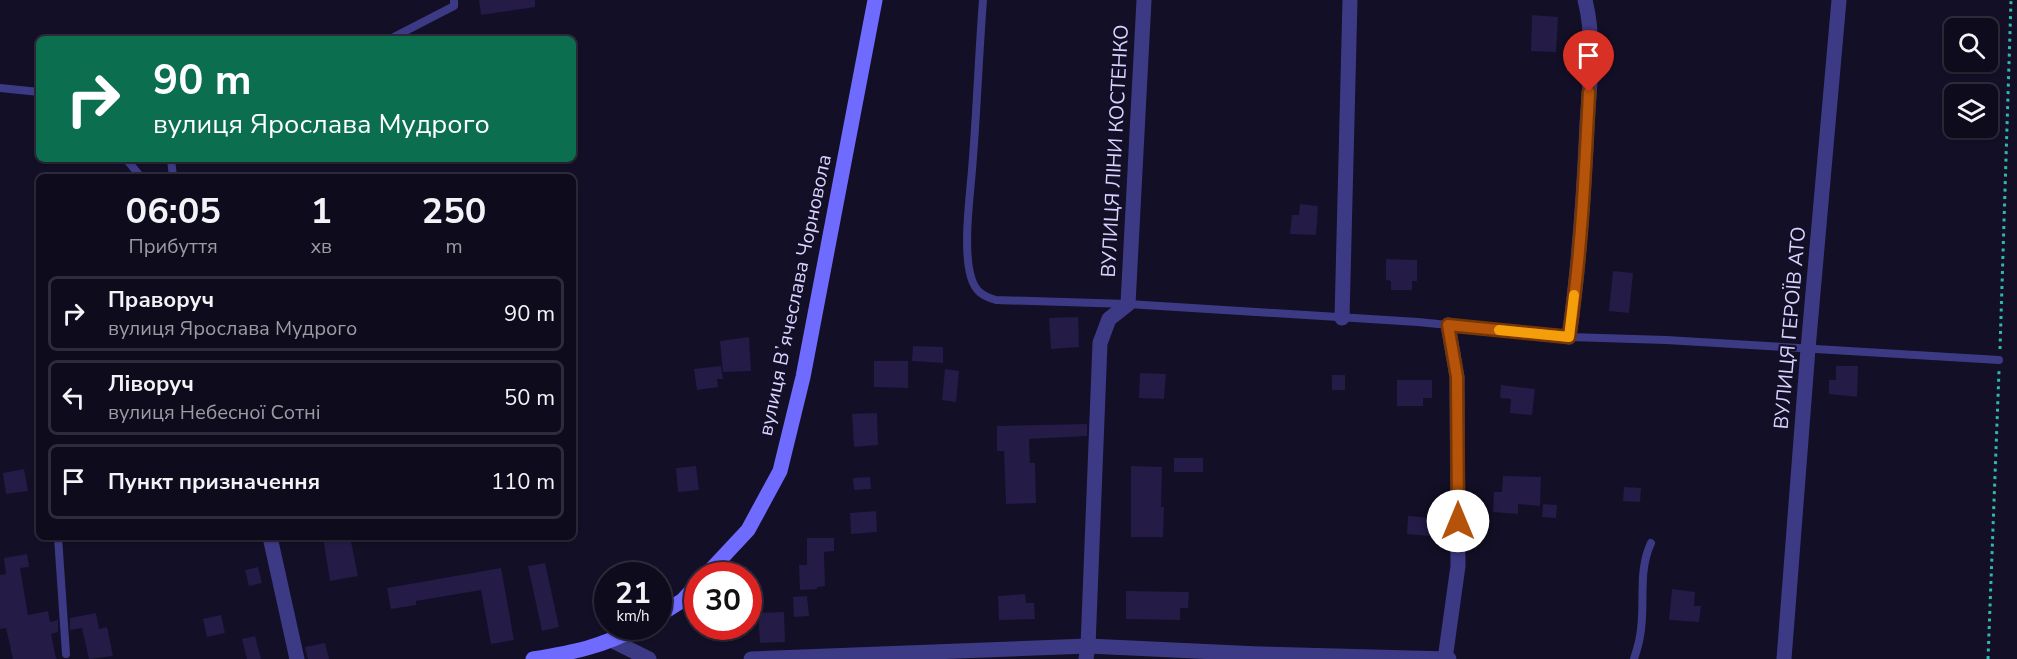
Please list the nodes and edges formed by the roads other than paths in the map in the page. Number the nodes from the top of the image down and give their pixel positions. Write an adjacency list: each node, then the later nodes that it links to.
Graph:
1 (454, 0): 8 (lane)
2 (875, 0): 22 (street, вулиця Вʼячеслава Чорновола)
3 (983, 0): 13 (lane)
4 (1143, 0): 13 (street, ВУЛИЦЯ ЛІНИ КОСТЕНКО)
5 (1350, 0): 14 (street)
6 (1586, 0): 16 (street)
7 (1839, 0): 17 (street, ВУЛИЦЯ ГЕРОЇВ АТО)
8 (396, 36)
9 (0, 88): 10 (lane)
10 (36, 92)
11 (128, 162): 12 (lane)
12 (138, 174)
13 (1128, 304): 14 (lane); 24 (street)
14 (1342, 318): 15 (lane)
15 (1448, 325): 16 (lane); 30 (street)
16 (1569, 337): 17 (lane)
17 (1808, 350): 18 (lane); 32 (street, ВУЛИЦЯ ГЕРОЇВ АТО)
18 (1999, 360)
19 (57, 540): 25 (lane)
20 (271, 540): 26 (street)
21 (1651, 543): 31 (lane)
22 (718, 562)
23 (613, 640): 27 (street); 28 (street)
24 (1087, 652): 29 (street); 30 (street)
25 (66, 654)
26 (297, 659)
27 (533, 659)
28 (649, 659)
29 (751, 659)
30 (1447, 659)
31 (1634, 659)
32 (1784, 659)

